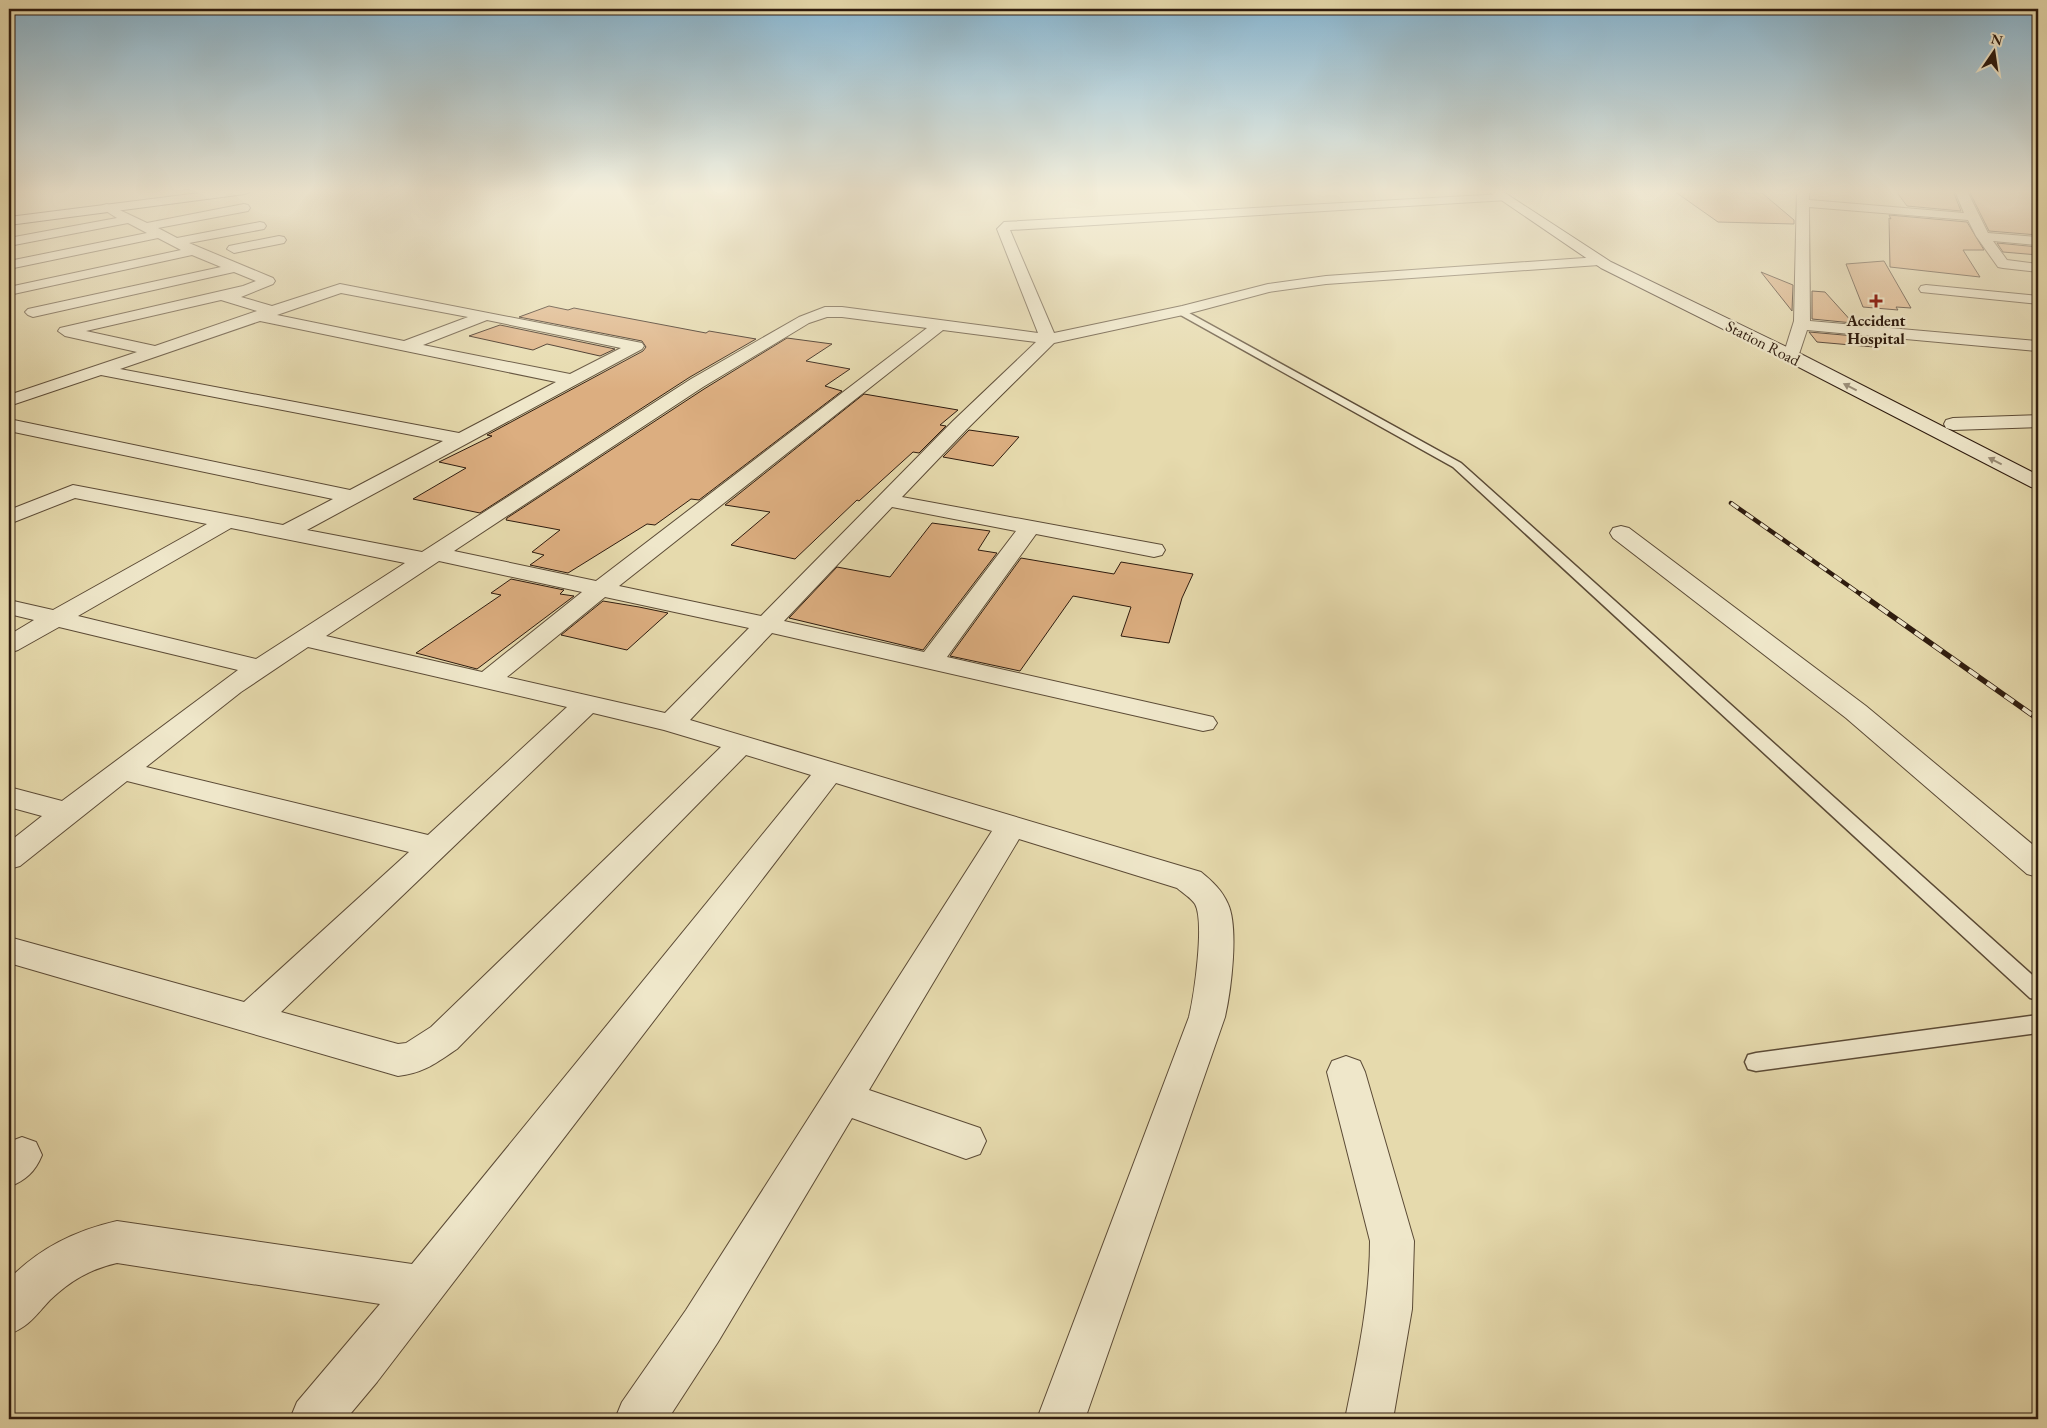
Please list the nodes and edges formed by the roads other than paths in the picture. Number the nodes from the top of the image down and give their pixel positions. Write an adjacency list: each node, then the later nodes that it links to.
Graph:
1 (45, 258): 10 (street)
2 (176, 258): 15 (street)
3 (210, 258): 11 (street)
4 (1015, 258): 25 (street)
5 (1594, 258): 9 (street, Station Road)
6 (1618, 258): 29 (street, Station Road)
7 (1802, 258): 23 (street)
8 (1998, 258): 12 (street)
9 (1599, 261): 18 (street); 29 (street, Station Road)
10 (9, 265)
11 (235, 268): 13 (street); 19 (street)
12 (2038, 268)
13 (248, 289): 20 (street); 24 (street)
14 (1926, 289): 17 (street)
15 (9, 291)
16 (9, 297): 19 (street)
17 (2038, 300)
18 (1180, 311): 25 (street); 70 (lane)
19 (33, 312): 24 (street)
20 (265, 313): 21 (street); 26 (street); 28 (street)
21 (484, 316): 26 (street); 31 (street)
22 (940, 325): 25 (street); 47 (street); 48 (street)
23 (1801, 325): 27 (street); 29 (street)
24 (66, 332): 28 (street)
25 (1049, 340): 40 (street)
26 (405, 346): 31 (street)
27 (2038, 346)
28 (155, 351): 30 (street)
29 (1793, 351): 34 (street, Station Road); 38 (street, Station Road, one-way to 29)
30 (100, 370): 32 (street); 36 (street)
31 (572, 380): 36 (street)
32 (9, 401)
33 (2038, 421): 34 (street)
34 (1953, 424): 37 (street, Station Road)
35 (9, 425): 39 (street)
36 (462, 439): 39 (street)
37 (2038, 466)
38 (2038, 483)
39 (354, 497): 45 (street)
40 (887, 500): 43 (street); 51 (street)
41 (9, 518): 42 (street)
42 (228, 522): 45 (street); 50 (street)
43 (1030, 527): 46 (street); 54 (street)
44 (1621, 532): 68 (street)
45 (285, 533): 47 (street)
46 (1154, 550)
47 (431, 557): 48 (street); 52 (street)
48 (600, 588): 51 (street); 56 (street)
49 (9, 607): 50 (street)
50 (56, 619): 53 (street); 55 (street)
51 (766, 624): 54 (street); 58 (street)
52 (305, 639): 55 (street); 56 (street)
53 (9, 645)
54 (931, 661): 59 (street)
55 (260, 668): 61 (street)
56 (487, 681): 57 (street)
57 (587, 704): 58 (street); 66 (street)
58 (671, 723): 60 (street)
59 (1203, 723)
60 (740, 744): 62 (street); 71 (street)
61 (123, 770): 64 (street); 66 (street)
62 (830, 770): 65 (street); 77 (street)
63 (9, 797): 64 (street)
64 (67, 813): 67 (street)
65 (1011, 826): 75 (street); 81 (street)
66 (433, 847): 71 (street)
67 (9, 858)
68 (2038, 866)
69 (9, 950): 71 (street)
70 (2038, 992)
71 (250, 1018)
72 (2038, 1024): 73 (lane)
73 (1756, 1062)
74 (1346, 1072): 82 (street)
75 (843, 1098): 76 (street); 80 (street)
76 (966, 1141)
77 (421, 1288): 78 (street); 79 (street)
78 (9, 1311)
79 (314, 1419)
80 (639, 1419)
81 (1061, 1419)
82 (1369, 1419)

